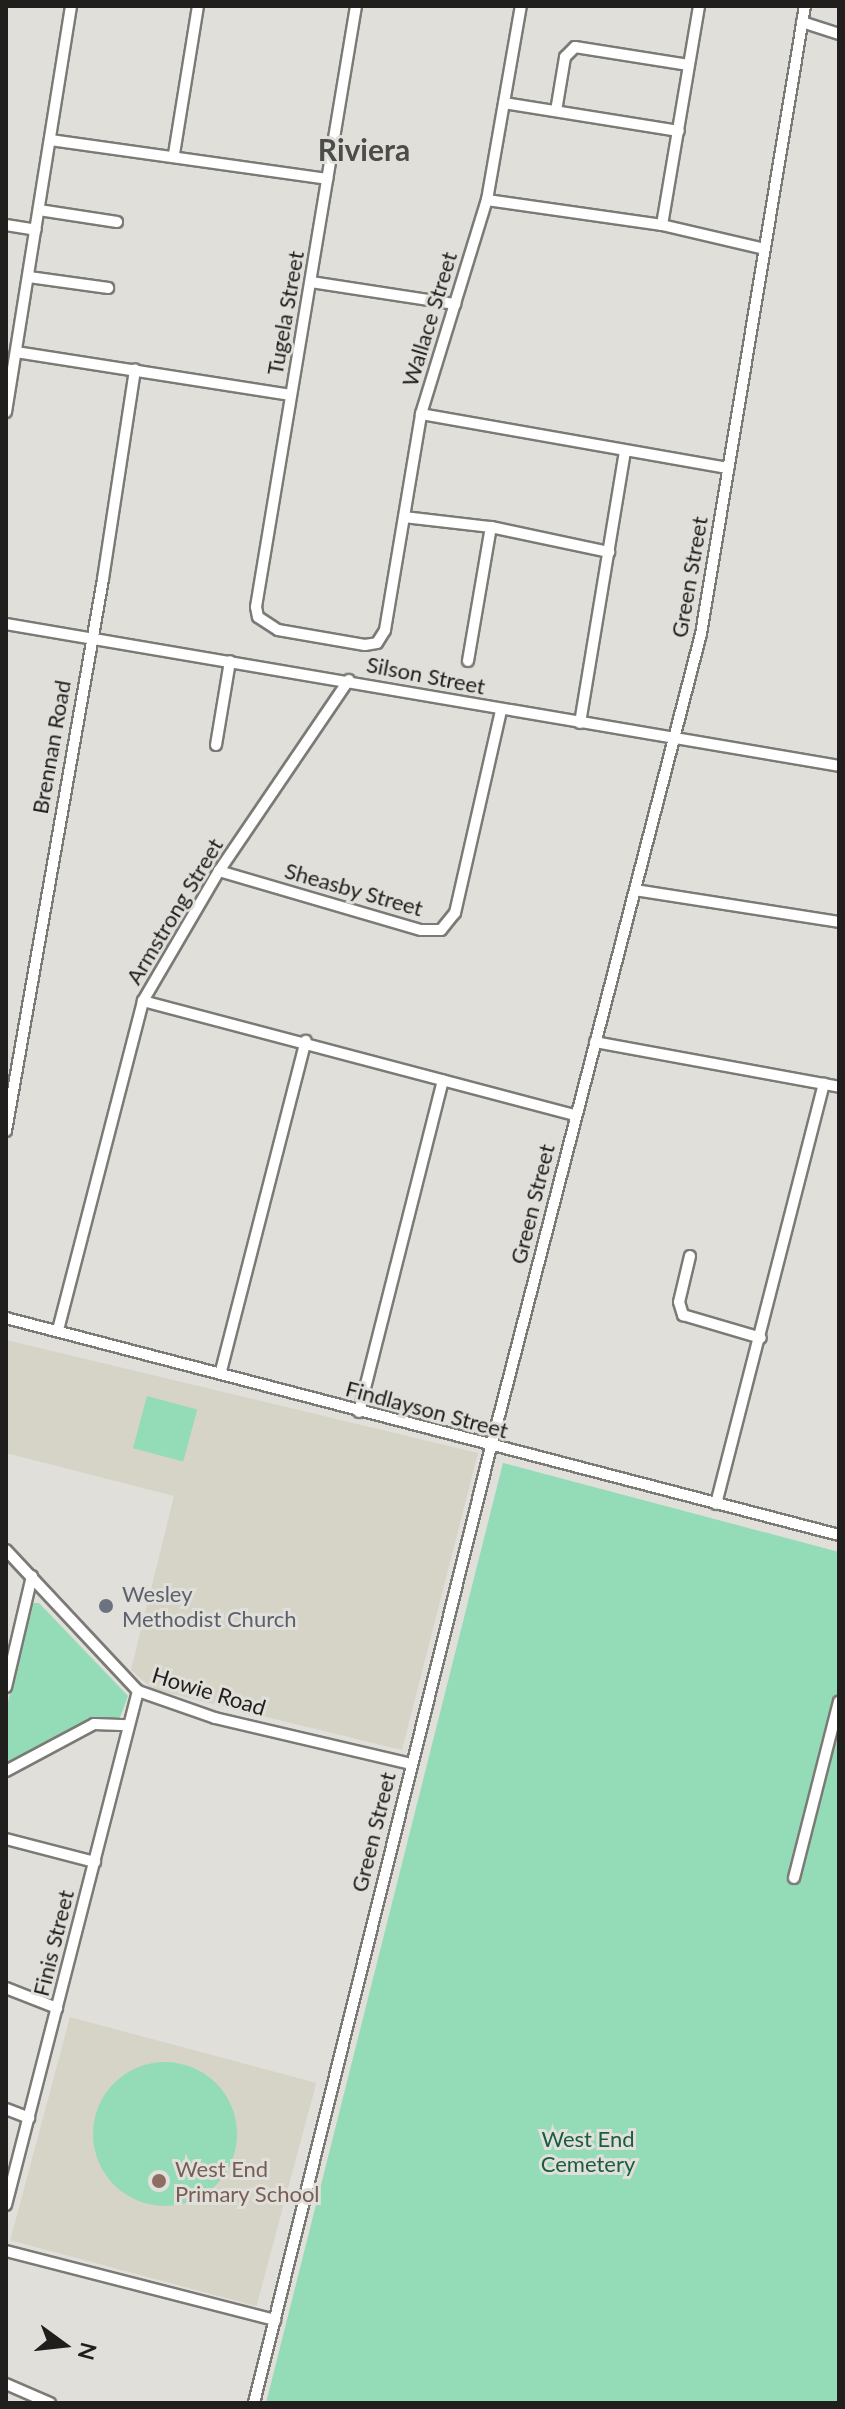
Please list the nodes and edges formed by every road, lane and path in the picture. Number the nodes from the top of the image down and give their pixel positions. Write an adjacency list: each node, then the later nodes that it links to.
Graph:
1 (71, 6): 13 (street)
2 (198, 6): 14 (street)
3 (356, 6): 15 (street, Tugela Street)
4 (521, 6): 10 (street, Wallace Street)
5 (699, 6): 9 (street)
6 (805, 6): 7 (street, Green Street)
7 (802, 22): 8 (street); 22 (street, Green Street)
8 (839, 34)
9 (689, 65): 11 (street); 12 (street)
10 (504, 103): 11 (street); 16 (street, Wallace Street)
11 (556, 111): 12 (street)
12 (679, 131): 20 (street)
13 (50, 140): 14 (street); 17 (street)
14 (174, 154): 15 (street)
15 (327, 179): 24 (street, Tugela Street)
16 (487, 200): 20 (street); 26 (street, Wallace Street)
17 (39, 210): 18 (street); 21 (street)
18 (117, 222)
19 (6, 225): 21 (street)
20 (662, 225): 22 (street)
21 (36, 230): 23 (street)
22 (764, 249): 33 (street, Green Street)
23 (29, 277): 25 (street); 27 (street)
24 (311, 282): 26 (street); 29 (street, Tugela Street)
25 (108, 288)
26 (455, 304): 31 (street, Wallace Street)
27 (16, 352): 28 (street); 30 (street)
28 (135, 369): 29 (street); 38 (street, Brennan Road)
29 (291, 395): 39 (street, Tugela Street)
30 (6, 412)
31 (421, 414): 32 (street); 34 (street, Wallace Street)
32 (625, 452): 33 (street); 36 (street)
33 (728, 468): 45 (street, Green Street)
34 (404, 517): 35 (street); 39 (street, Wallace Street)
35 (491, 527): 36 (street); 41 (street)
36 (609, 552): 44 (street)
37 (6, 624): 38 (street, Silson Street)
38 (89, 639): 40 (street, Silson Street); 54 (street, Brennan Road)
39 (377, 643)
40 (230, 661): 42 (street, Silson Street); 46 (street)
41 (468, 661)
42 (349, 680): 43 (street, Silson Street); 48 (street, Armstrong Street)
43 (501, 710): 44 (street, Silson Street); 48 (street, Sheasby Street)
44 (580, 723): 45 (street, Silson Street)
45 (673, 740): 47 (street, Silson Street); 49 (street, Green Street)
46 (216, 745)
47 (839, 766)
48 (219, 871): 51 (street, Armstrong Street)
49 (635, 890): 50 (street); 53 (street, Green Street)
50 (839, 922)
51 (143, 1001): 52 (street); 62 (street, Armstrong Street)
52 (306, 1041): 55 (street); 64 (street)
53 (595, 1042): 56 (street); 58 (street, Green Street)
54 (11, 1072): 59 (street, Brennan Road)
55 (443, 1080): 58 (street); 65 (street)
56 (824, 1084): 57 (street); 63 (street)
57 (839, 1087)
58 (576, 1115): 66 (street, Green Street)
59 (6, 1131)
60 (690, 1256): 63 (street)
61 (6, 1318): 62 (street, Findlayson Street)
62 (58, 1330): 64 (street, Findlayson Street)
63 (761, 1338): 67 (street)
64 (221, 1371): 65 (street, Findlayson Street)
65 (359, 1412): 66 (street, Findlayson Street)
66 (491, 1447): 67 (street, Findlayson Street); 75 (street, Green Street)
67 (716, 1504): 68 (street, Findlayson Street)
68 (839, 1535)
69 (6, 1550): 70 (street, Howie Road)
70 (32, 1576): 71 (street); 72 (street, Howie Road)
71 (6, 1687)
72 (138, 1691): 74 (street, Finis Street); 75 (street, Howie Road)
73 (839, 1702): 79 (street)
74 (128, 1725): 76 (street); 78 (street, Finis Street)
75 (411, 1764): 86 (street, Green Street)
76 (6, 1771)
77 (6, 1839): 78 (street)
78 (95, 1862): 81 (street, Finis Street)
79 (794, 1878)
80 (6, 1988): 81 (street)
81 (57, 2008): 83 (street, Finis Street)
82 (6, 2109): 83 (street)
83 (29, 2118): 84 (street, Finis Street)
84 (6, 2205)
85 (6, 2251): 86 (street)
86 (275, 2320): 89 (street, Green Street)
87 (6, 2384): 88 (street)
88 (50, 2403)
89 (254, 2403)

